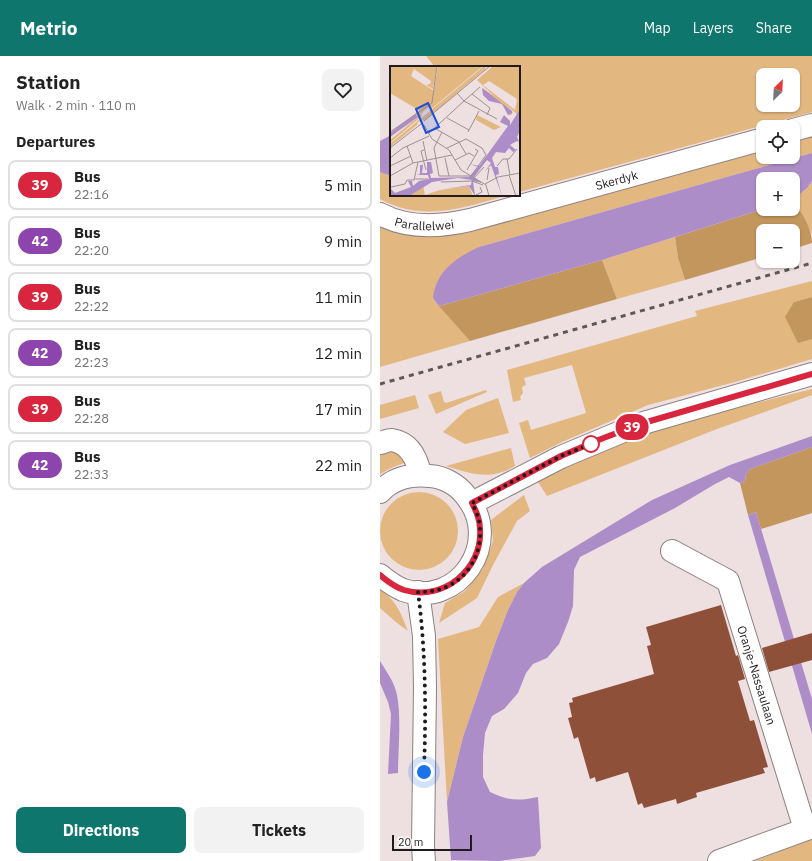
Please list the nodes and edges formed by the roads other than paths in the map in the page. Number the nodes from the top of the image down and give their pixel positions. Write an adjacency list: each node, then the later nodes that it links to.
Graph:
1 (812, 125): 2 (street)
2 (800, 128)
3 (756, 141): 5 (street, Skerdyk)
4 (380, 214): 5 (street, Parallelwei)
5 (470, 220)
6 (812, 374): 10 (street)
7 (380, 443): 8 (street)
8 (420, 474): 9 (street); 10 (street)
9 (380, 492)
10 (472, 503): 13 (street)
11 (672, 551): 14 (street, Oranje-Nassaulaan)
12 (380, 575): 13 (street)
13 (418, 592): 15 (street)
14 (809, 828): 16 (street)
15 (424, 861)
16 (719, 861)

